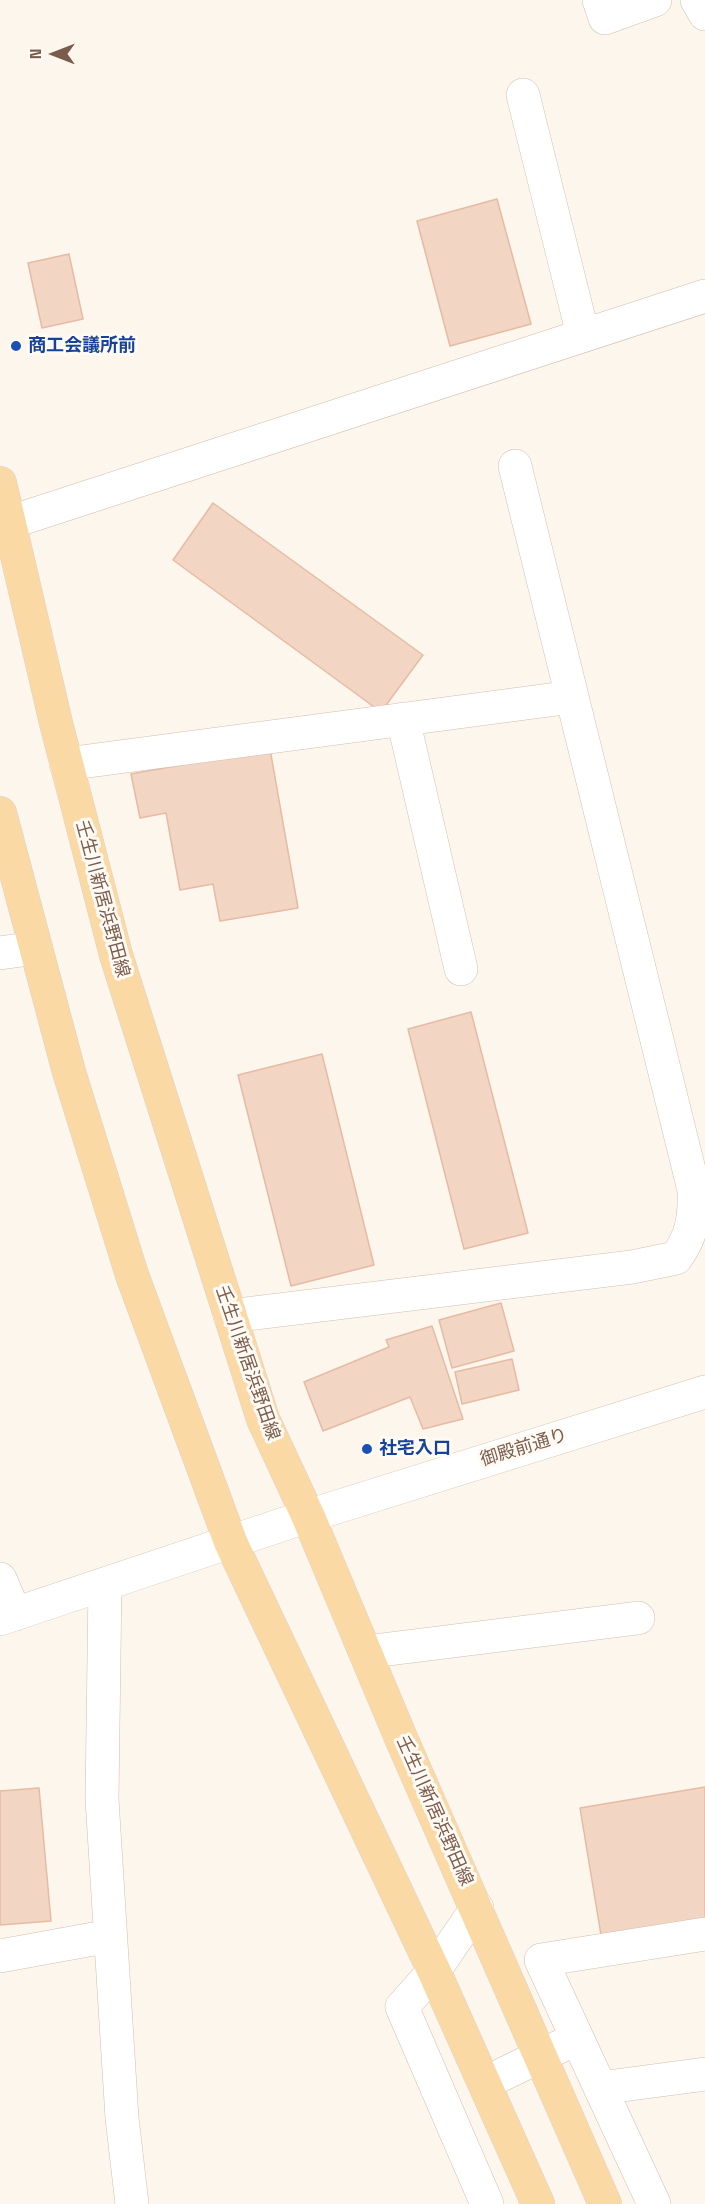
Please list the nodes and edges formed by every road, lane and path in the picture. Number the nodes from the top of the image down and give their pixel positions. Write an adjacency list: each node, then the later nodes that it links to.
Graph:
1 (599, 0): 2 (street)
2 (654, 0)
3 (698, 0): 4 (street)
4 (705, 14)
5 (523, 95): 7 (street)
6 (705, 296): 7 (street)
7 (583, 335): 10 (street)
8 (515, 466): 11 (street)
9 (0, 483): 10 (main road, 壬生川新居浜野田線)
10 (4, 524): 13 (main road, 壬生川新居浜野田線)
11 (572, 697): 12 (street); 18 (street)
12 (403, 719): 13 (street); 17 (street)
13 (66, 764): 19 (main road, 壬生川新居浜野田線)
14 (0, 813): 15 (main road)
15 (36, 948): 16 (street); 22 (main road)
16 (0, 953)
17 (461, 969)
18 (698, 1231): 19 (street)
19 (230, 1317): 21 (main road, 壬生川新居浜野田線)
20 (705, 1392): 21 (street, 御殿前通り)
21 (308, 1516): 22 (street, 御殿前通り); 27 (main road, 壬生川新居浜野田線)
22 (231, 1543): 24 (street, 御殿前通り); 32 (main road)
23 (0, 1579): 25 (street)
24 (105, 1584): 25 (street, 御殿前通り); 30 (street)
25 (7, 1616)
26 (638, 1618): 27 (street)
27 (366, 1652): 28 (main road, 壬生川新居浜野田線)
28 (477, 1908): 32 (street); 34 (main road, 壬生川新居浜野田線)
29 (705, 1934): 33 (street)
30 (110, 1936): 31 (street); 38 (street)
31 (0, 1956)
32 (434, 1971): 36 (main road); 39 (street)
33 (578, 2039): 34 (street); 37 (street)
34 (540, 2056): 36 (street); 41 (main road, 壬生川新居浜野田線)
35 (705, 2074): 37 (street)
36 (485, 2083): 40 (main road)
37 (600, 2088): 42 (street)
38 (132, 2204)
39 (487, 2204)
40 (538, 2204)
41 (605, 2204)
42 (654, 2204)

